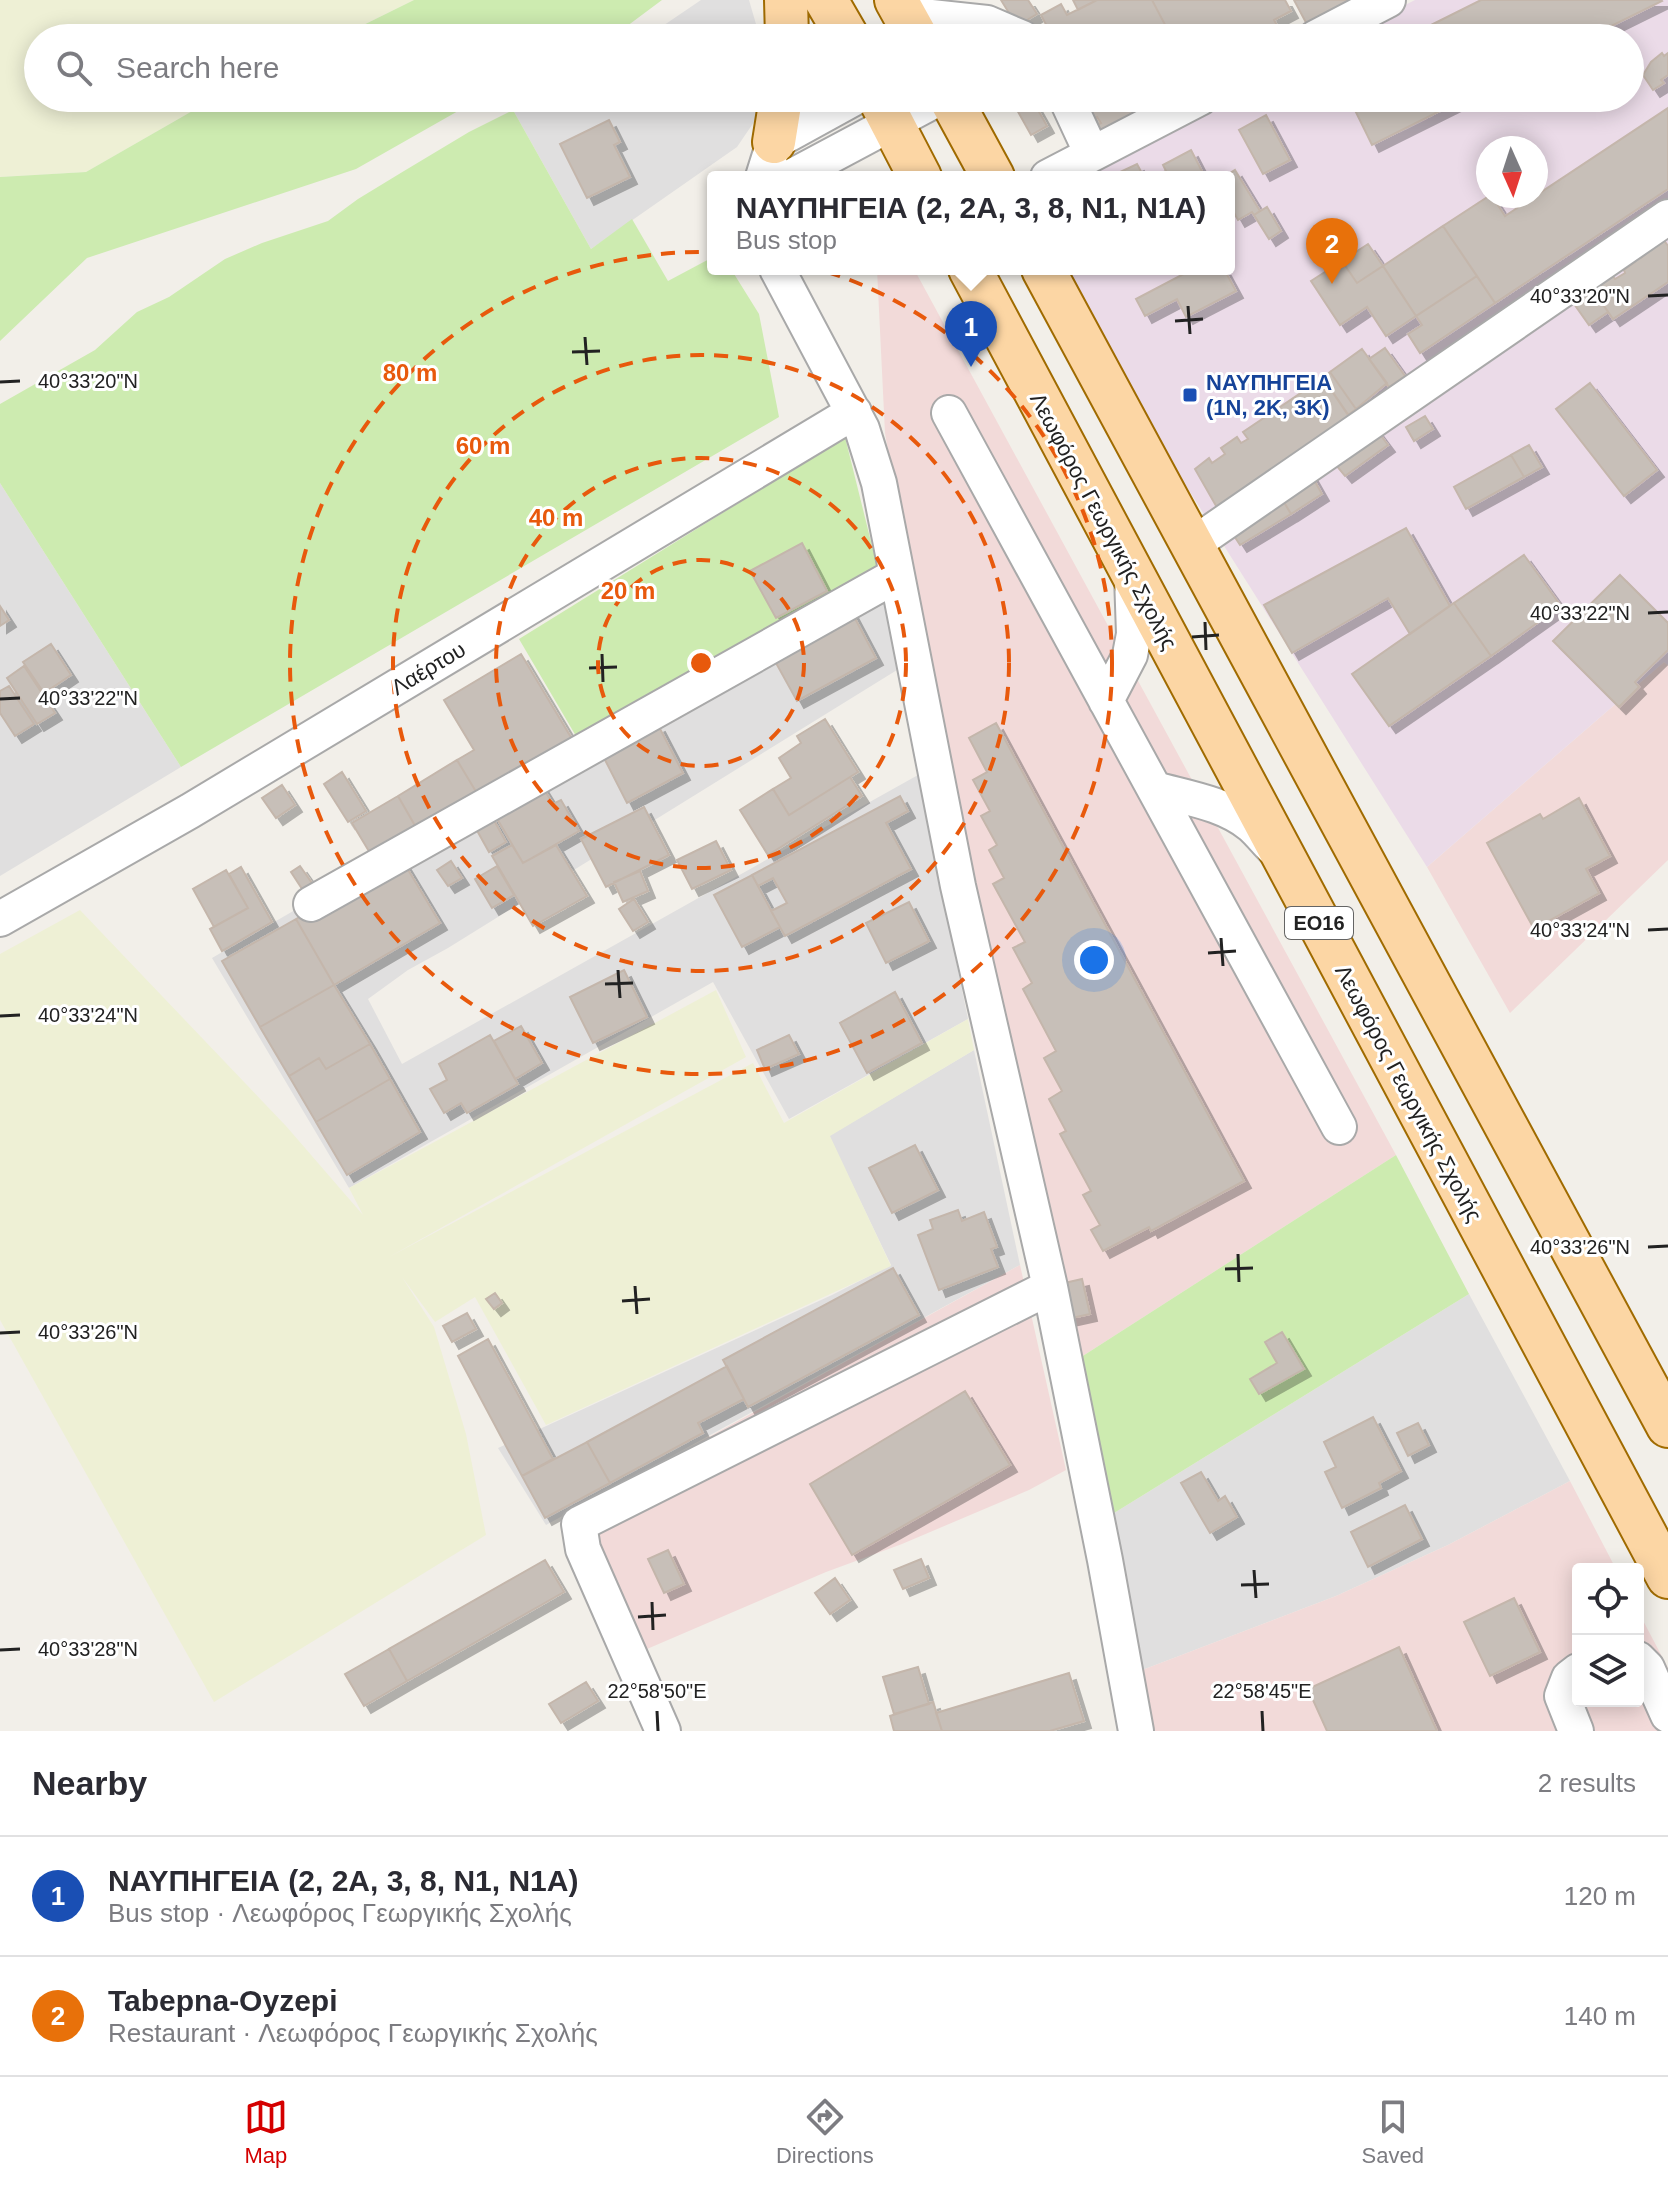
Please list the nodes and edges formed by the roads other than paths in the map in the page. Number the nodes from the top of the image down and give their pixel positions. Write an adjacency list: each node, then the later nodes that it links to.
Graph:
1 (786, 0): 5 (main road)
2 (826, 0): 6 (main road)
3 (1388, 0): 8 (street)
4 (906, 17): 7 (street)
5 (787, 24)
6 (840, 24)
7 (989, 24)
8 (1342, 24)
9 (780, 112): 17 (main road)
10 (838, 112): 17 (street)
11 (883, 112): 17 (street)
12 (886, 112): 18 (main road)
13 (958, 112): 19 (main road)
14 (1072, 112): 16 (street)
15 (1173, 112): 16 (street)
16 (1092, 154): 20 (street)
17 (776, 165)
18 (917, 171)
19 (990, 171)
20 (1059, 171)
21 (1668, 217): 27 (street)
22 (780, 275): 25 (street)
23 (973, 275): 28 (main road, Λεωφόρος Γεωργικής Σχολής / ΕΟ16)
24 (1046, 275): 27 (main road, ΕΟ16)
25 (854, 412): 29 (street); 34 (street, Λαέρτου)
26 (949, 413): 30 (street)
27 (1192, 545): 37 (main road, ΕΟ16)
28 (1131, 572): 30 (street); 32 (main road, Λεωφόρος Γεωργικής Σχολής / ΕΟ16)
29 (897, 575): 33 (street); 36 (street)
30 (1106, 701): 31 (street)
31 (1155, 789): 32 (street); 35 (street)
32 (1286, 862): 38 (main road, Λεωφόρος Γεωργικής Σχολής / ΕΟ16)
33 (311, 904)
34 (0, 919)
35 (1339, 1127)
36 (1050, 1287): 42 (street); 43 (street)
37 (1668, 1426)
38 (1668, 1577)
39 (1652, 1668): 41 (street)
40 (1572, 1676): 44 (street)
41 (1668, 1715)
42 (663, 1731)
43 (1136, 1731)
44 (1576, 1731)

